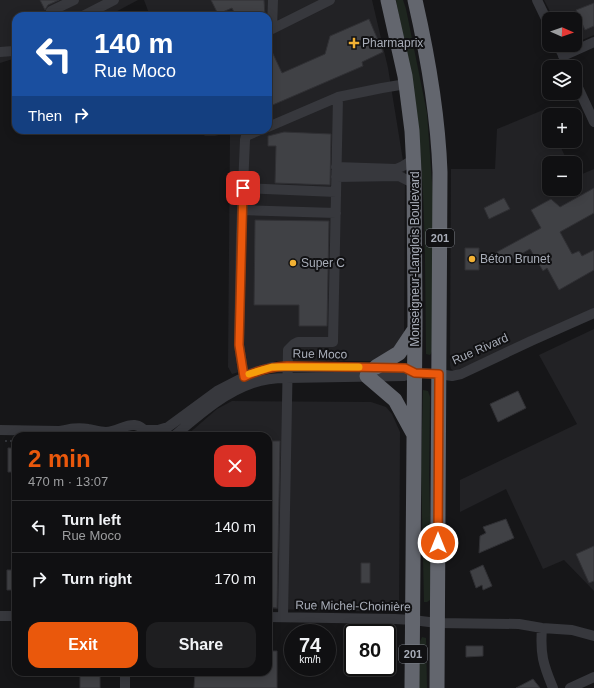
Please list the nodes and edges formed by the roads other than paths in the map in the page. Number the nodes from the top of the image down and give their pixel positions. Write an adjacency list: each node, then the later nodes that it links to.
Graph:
1 (74, 0): 8 (street)
2 (114, 0): 9 (street)
3 (273, 0): 4 (street)
4 (330, 0)
5 (388, 0): 17 (highway, Monseigneur-Langlois Boulevard / 201)
6 (415, 0): 35 (highway, Monseigneur-Langlois Boulevard / 201)
7 (537, 0): 10 (street)
8 (52, 11)
9 (91, 12)
10 (543, 12)
11 (594, 42): 15 (street)
12 (12, 50): 13 (street)
13 (0, 52)
14 (562, 52): 15 (street)
15 (564, 56): 16 (street)
16 (565, 60)
17 (406, 84): 19 (street); 23 (highway, Monseigneur-Langlois Boulevard / 201)
18 (582, 96): 20 (street)
19 (338, 97): 21 (street); 24 (street)
20 (594, 122)
21 (272, 125)
22 (251, 134): 26 (street)
23 (414, 159): 24 (street); 25 (highway, Monseigneur-Langlois Boulevard / 201)
24 (336, 172): 25 (street); 27 (street)
25 (415, 184): 31 (highway, Monseigneur-Langlois Boulevard / 201)
26 (243, 188): 27 (street); 28 (street)
27 (336, 192): 29 (street)
28 (242, 210): 29 (street); 37 (street)
29 (336, 213): 32 (street)
30 (594, 313): 35 (street, Rue Rivard)
31 (415, 328): 33 (highway); 34 (highway, Monseigneur-Langlois Boulevard / 201)
32 (287, 366): 33 (street, Rue Moco); 36 (street); 37 (street, Rue Moco)
33 (371, 372): 34 (street, Rue Moco); 36 (street, Rue Moco); 46 (highway)
34 (415, 373): 35 (street, Rue Moco); 46 (highway, Monseigneur-Langlois Boulevard / 201)
35 (439, 374): 52 (highway, Monseigneur-Langlois Boulevard / 201)
36 (287, 378): 37 (street, Rue Moco); 50 (street)
37 (246, 381): 44 (street, Rue Moco); 45 (street, Rue Moco)
38 (122, 427): 40 (street, Rue Moco); 42 (street); 43 (street, Rue Moco)
39 (0, 430): 40 (street, Rue Moco)
40 (60, 431): 41 (street, Rue Moco)
41 (64, 432)
42 (117, 432)
43 (145, 432)
44 (151, 432)
45 (179, 432)
46 (414, 435): 51 (highway, Monseigneur-Langlois Boulevard / 201)
47 (0, 616): 48 (street)
48 (12, 616)
49 (272, 617): 50 (street, Rue Michel-Choinière)
50 (283, 617): 51 (street, Rue Michel-Choinière)
51 (413, 620): 52 (street, Rue Michel-Choinière); 58 (highway, Monseigneur-Langlois Boulevard / 201)
52 (437, 623): 53 (street, Rue Michel-Choinière); 59 (highway, Monseigneur-Langlois Boulevard / 201)
53 (542, 628): 54 (street, Rue Michel-Choinière); 60 (street)
54 (594, 636)
55 (125, 676): 57 (street)
56 (594, 677): 61 (street)
57 (125, 688)
58 (412, 688)
59 (437, 688)
60 (553, 688)
61 (570, 688)

